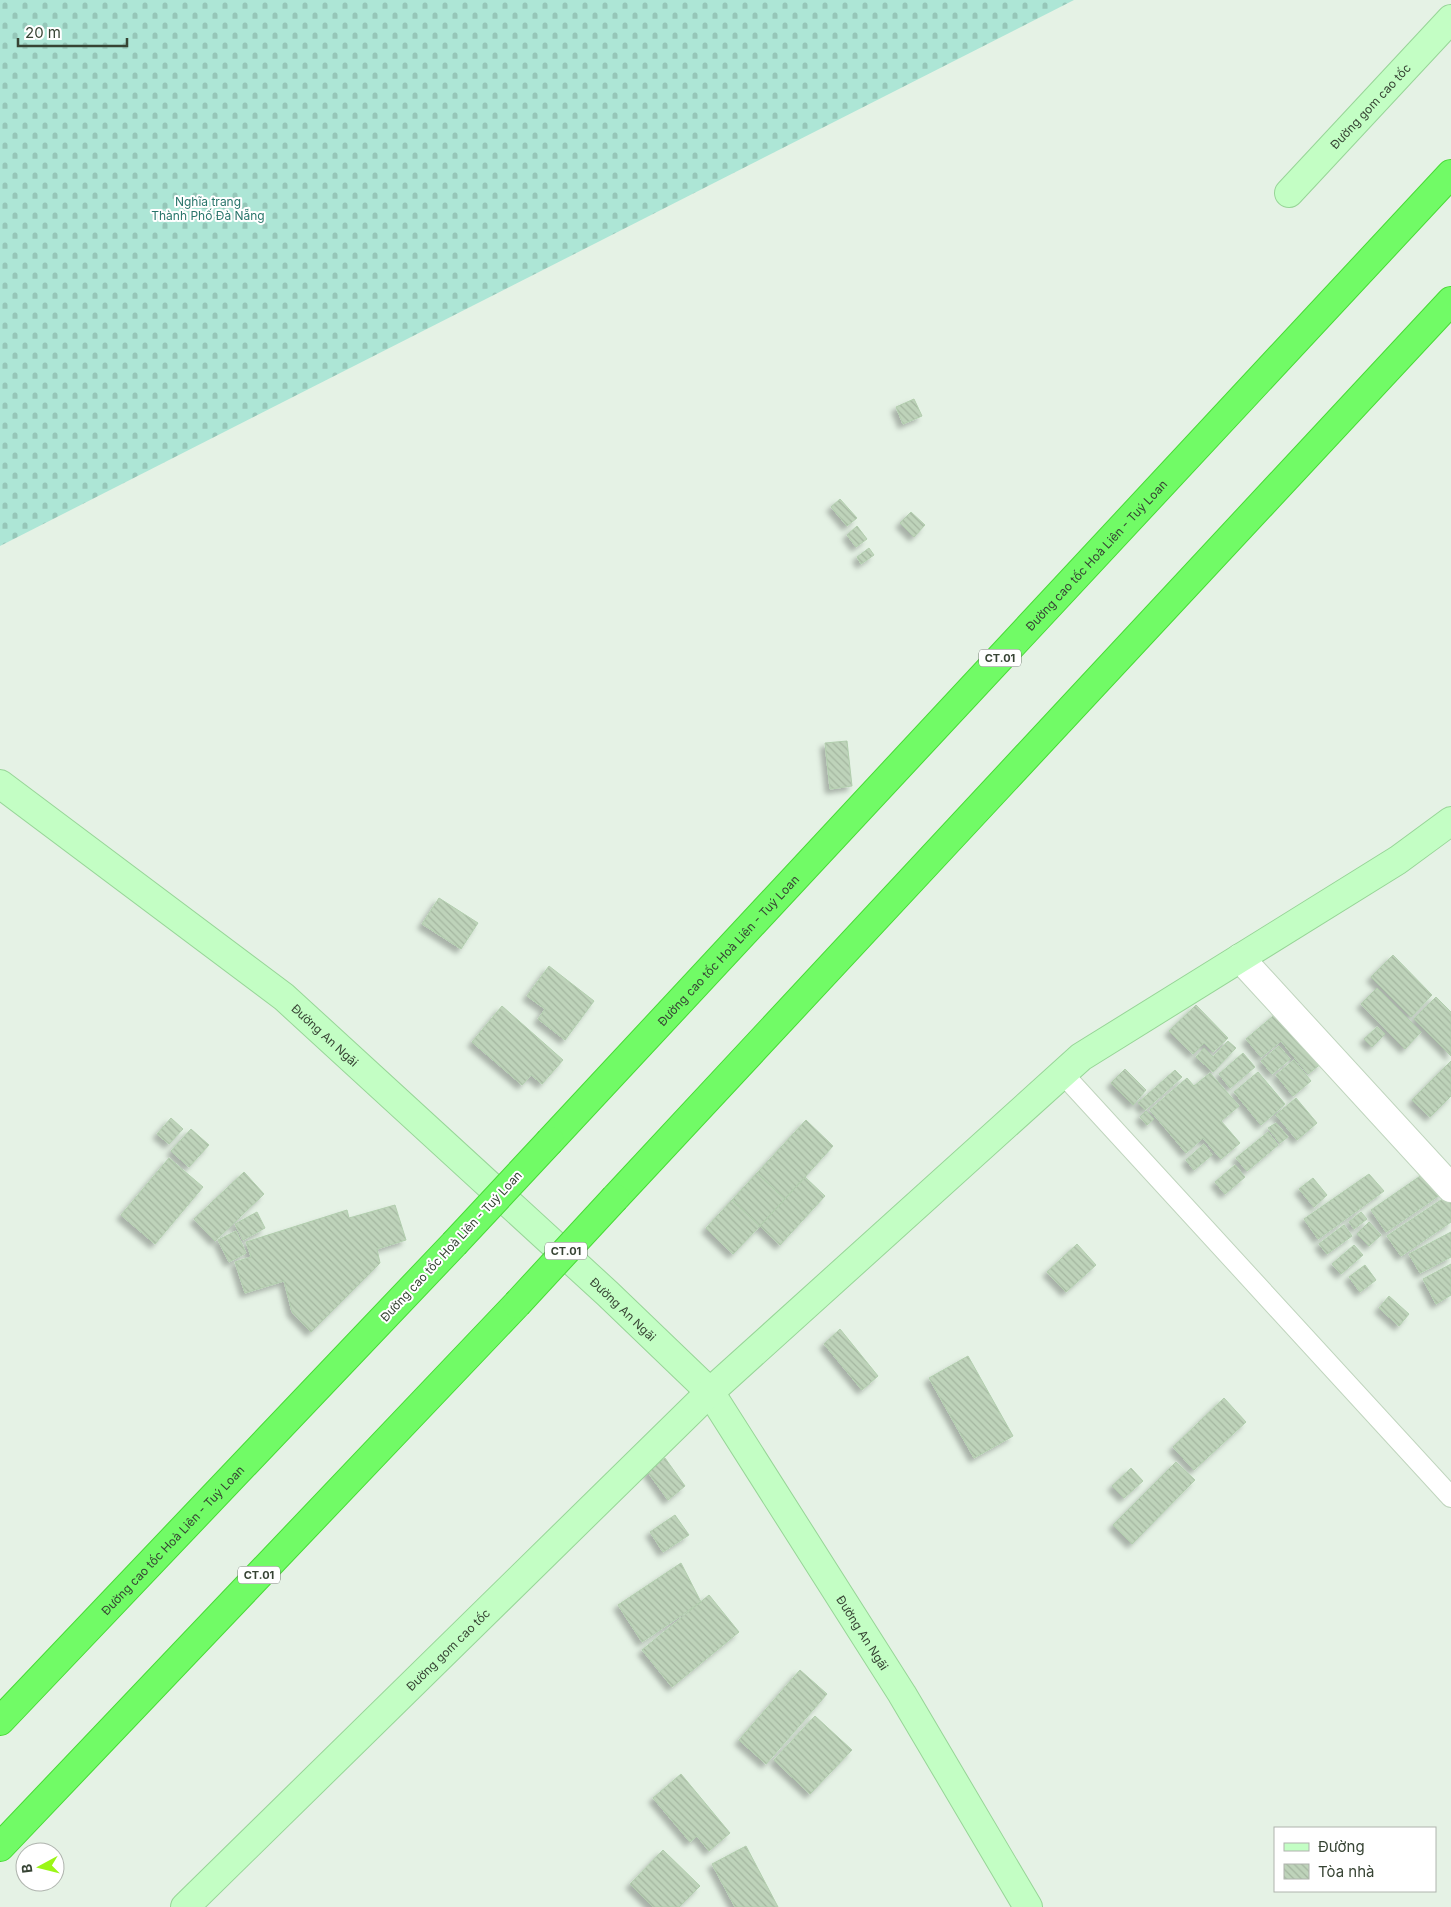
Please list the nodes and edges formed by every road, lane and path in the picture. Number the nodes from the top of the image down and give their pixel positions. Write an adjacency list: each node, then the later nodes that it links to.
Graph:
1 (1451, 19): 3 (main road, Đường gom cao tốc)
2 (1451, 174): 12 (highway, Đường cao tốc Hoà Liên - Tuý Loan / CT.01, bridge)
3 (1290, 193)
4 (1451, 301): 13 (highway, CT.01, bridge)
5 (0, 784): 10 (main road, Đường An Ngãi)
6 (1451, 821): 7 (main road, Đường gom cao tốc)
7 (1240, 958): 8 (main road, Đường gom cao tốc); 9 (street)
8 (1063, 1074): 10 (main road, Đường gom cao tốc); 11 (lane)
9 (1451, 1188)
10 (710, 1392): 14 (main road, Đường gom cao tốc); 15 (main road, Đường An Ngãi)
11 (1451, 1497)
12 (0, 1721)
13 (0, 1847)
14 (185, 1907)
15 (1028, 1907)

